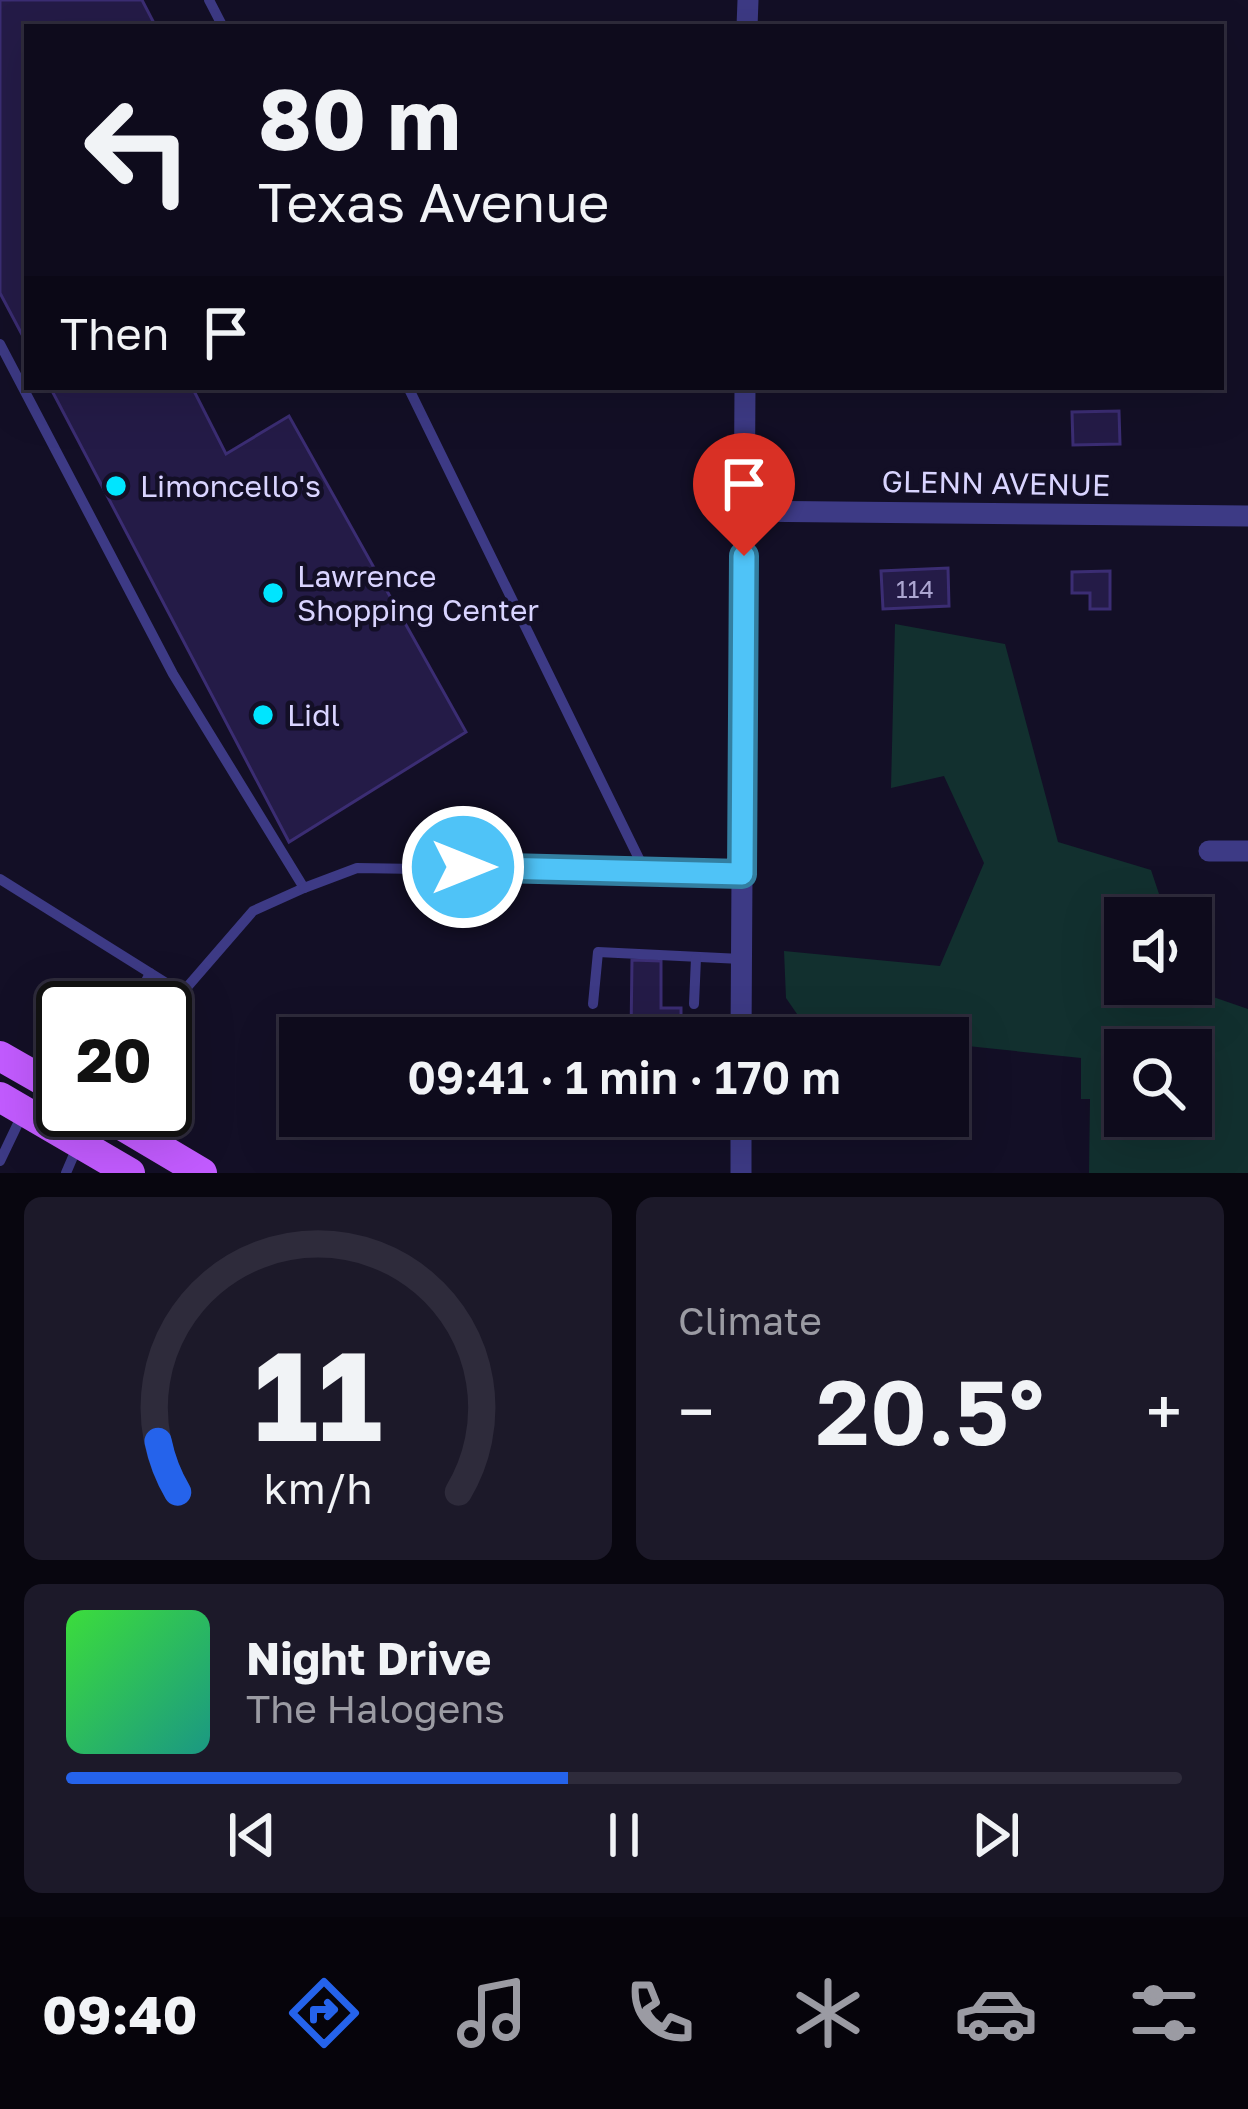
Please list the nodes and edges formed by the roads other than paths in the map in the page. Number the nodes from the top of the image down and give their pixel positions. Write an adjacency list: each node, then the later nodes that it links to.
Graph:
1 (0, 344): 2 (lane)
2 (24, 390)
3 (24, 390): 13 (lane)
4 (409, 390): 10 (lane)
5 (745, 390): 6 (street)
6 (744, 511): 7 (street, GLENN AVENUE); 11 (street)
7 (1248, 516)
8 (1209, 851): 9 (street)
9 (1248, 851)
10 (644, 869): 11 (lane); 13 (lane)
11 (742, 874): 15 (street)
12 (0, 879): 16 (lane)
13 (304, 888): 19 (lane)
14 (696, 958): 15 (lane); 20 (lane); 21 (lane)
15 (741, 959): 22 (street)
16 (150, 973): 17 (lane); 18 (lane)
17 (146, 981)
18 (163, 981)
19 (192, 981)
20 (592, 1004)
21 (694, 1004)
22 (741, 1017)
23 (0, 1056): 24 (main road)
24 (36, 1075)
25 (12, 1104): 29 (main road); 31 (lane)
26 (144, 1137): 30 (main road)
27 (166, 1137): 30 (lane)
28 (741, 1137): 35 (street)
29 (80, 1142): 32 (main road); 33 (lane)
30 (169, 1151): 34 (main road)
31 (0, 1161)
32 (128, 1172)
33 (66, 1173)
34 (202, 1173)
35 (742, 1173)

